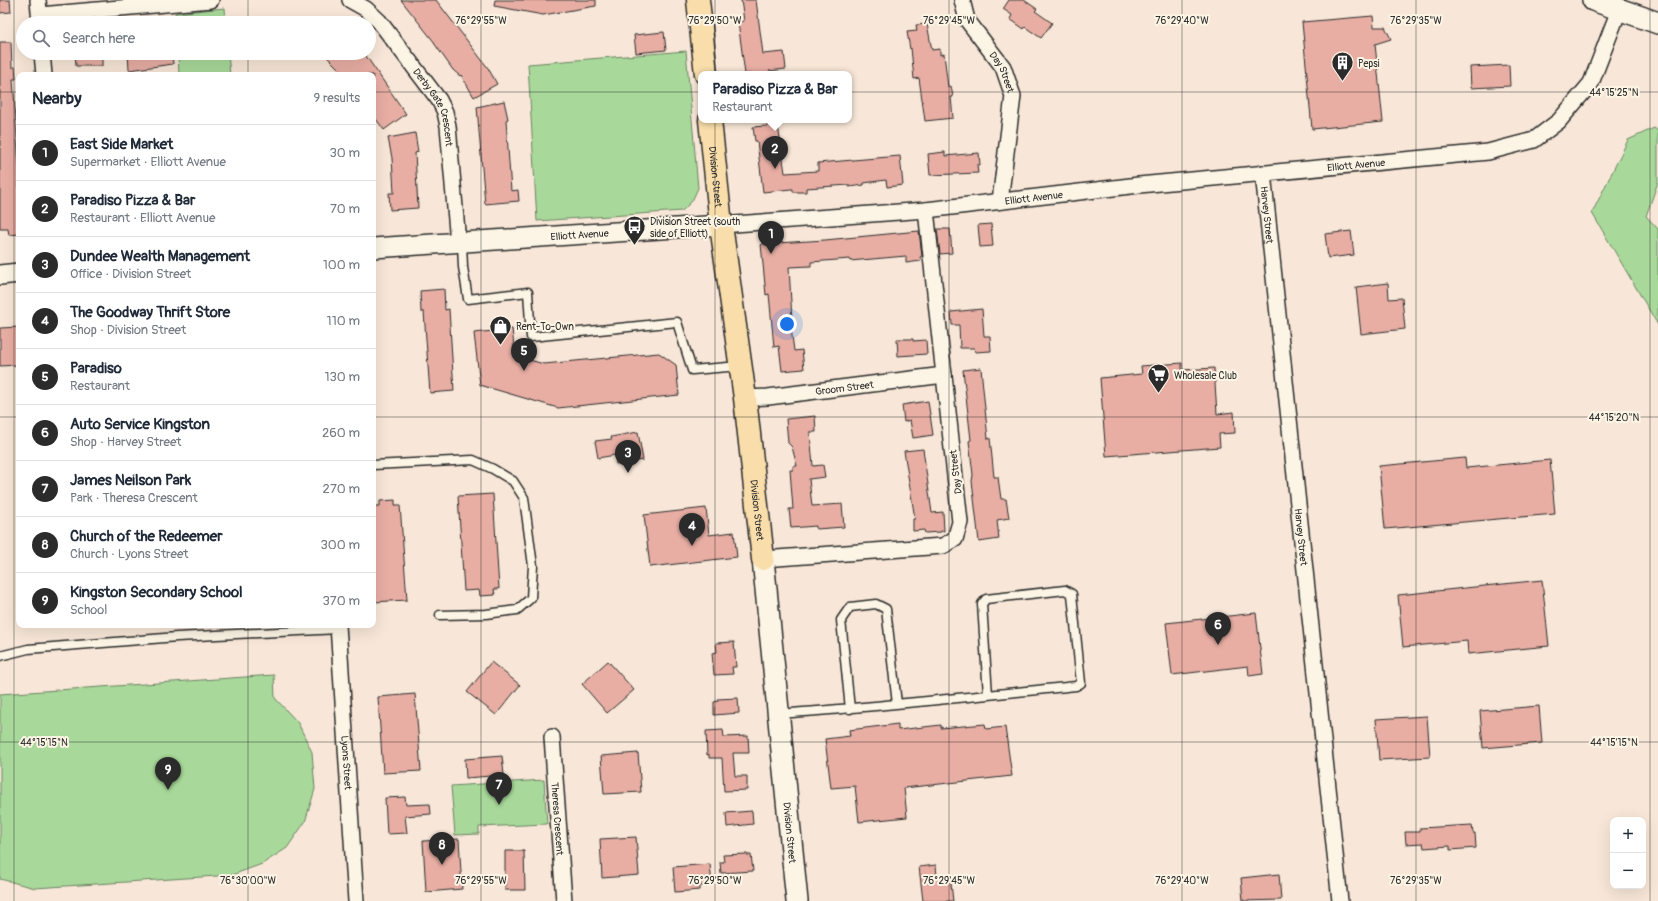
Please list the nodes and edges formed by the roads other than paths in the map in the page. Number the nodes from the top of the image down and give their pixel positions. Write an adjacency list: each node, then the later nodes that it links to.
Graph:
1 (38, 0): 8 (street)
2 (211, 0): 9 (street)
3 (350, 0): 10 (street, Derby Gate Crescent)
4 (698, 0): 14 (main road)
5 (962, 0): 18 (street, Day Street)
6 (1593, 0): 7 (main road)
7 (1619, 10): 12 (main road); 17 (street, Elliott Avenue)
8 (40, 16)
9 (67, 16)
10 (374, 16)
11 (376, 18): 21 (street, Derby Gate Crescent)
12 (1658, 23)
13 (43, 60): 15 (street)
14 (706, 71)
15 (44, 72)
16 (710, 123): 20 (main road, Division Street)
17 (1263, 173): 18 (street, Elliott Avenue); 42 (street, Harvey Street)
18 (1000, 201): 19 (street, Elliott Avenue)
19 (926, 210): 20 (street, Elliott Avenue); 26 (street, Day Street)
20 (721, 225): 21 (street, Elliott Avenue); 25 (main road, Division Street)
21 (460, 243): 22 (street, Elliott Avenue); 25 (lane)
22 (376, 248)
23 (16, 273): 24 (street)
24 (0, 275)
25 (741, 366): 27 (main road, Division Street)
26 (944, 375): 27 (street, Groom Street); 29 (street, Day Street)
27 (745, 398): 29 (main road, Division Street)
28 (376, 465): 30 (lane)
29 (763, 559): 37 (main road, Division Street)
30 (440, 615)
31 (323, 628): 33 (lane)
32 (339, 628): 39 (street, Lyons Street)
33 (0, 656)
34 (988, 695): 34 (lane); 35 (lane)
35 (897, 704): 36 (lane); 36 (lane)
36 (850, 709): 37 (lane)
37 (779, 714): 41 (main road, Division Street)
38 (552, 737): 40 (street, Theresa Crescent)
39 (356, 901)
40 (564, 901)
41 (797, 901)
42 (1340, 901)

